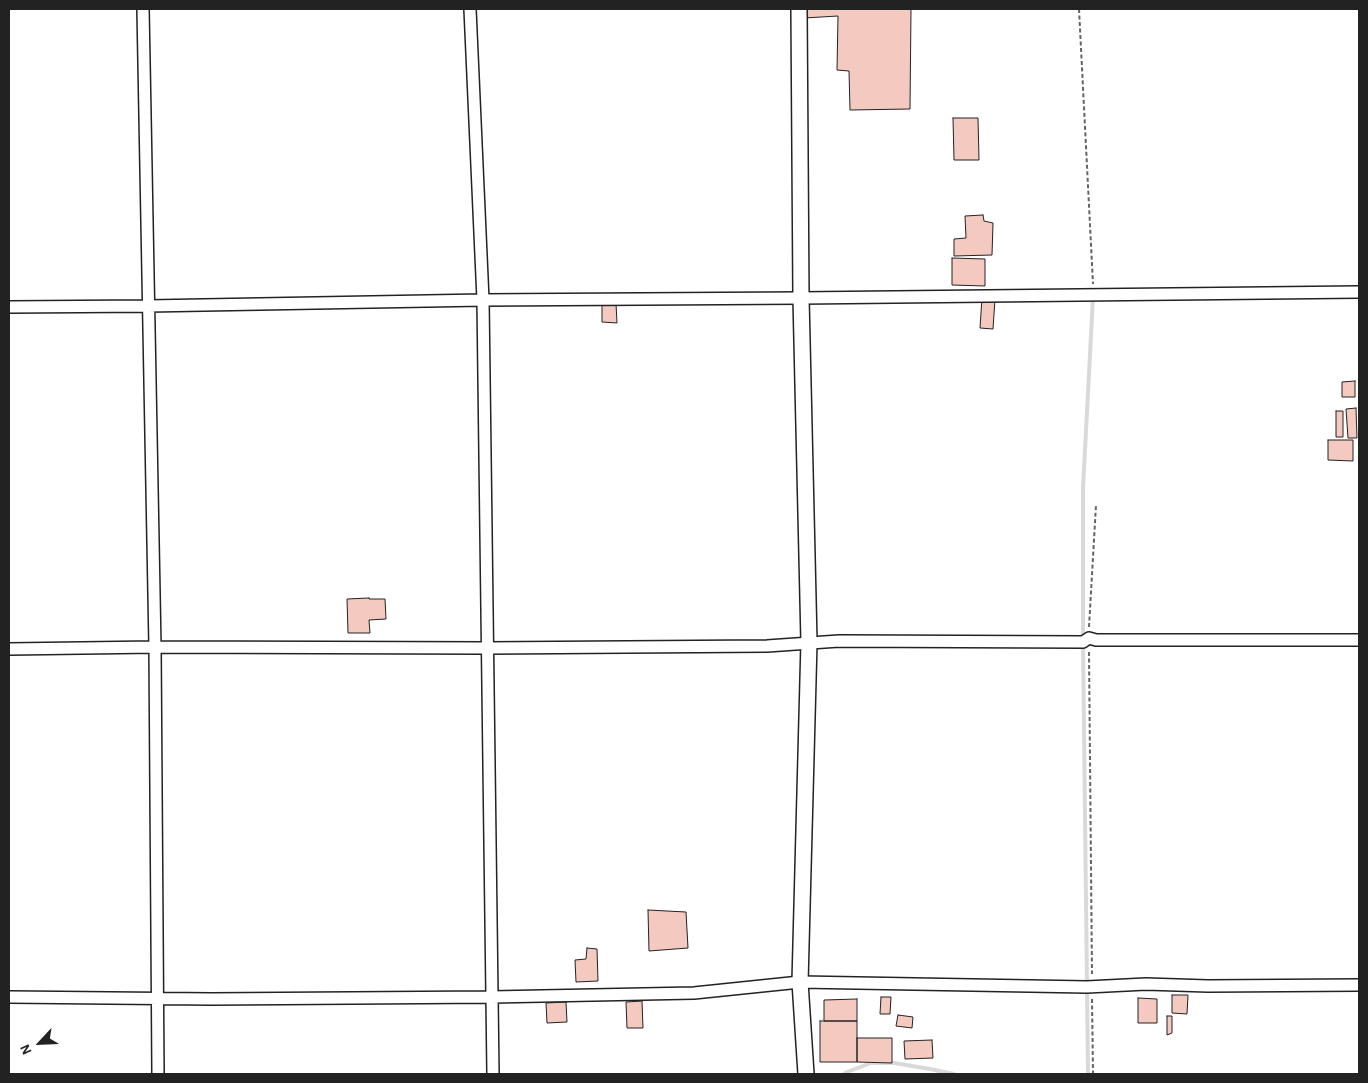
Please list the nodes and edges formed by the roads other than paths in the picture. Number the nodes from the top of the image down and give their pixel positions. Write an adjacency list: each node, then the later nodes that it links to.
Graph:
1 (143, 9): 7 (street)
2 (470, 9): 6 (street)
3 (799, 9): 5 (street)
4 (1359, 292): 5 (street)
5 (801, 298): 6 (street); 10 (street)
6 (483, 300): 7 (street); 12 (street)
7 (148, 306): 8 (street); 11 (street)
8 (9, 307)
9 (1359, 640): 10 (street)
10 (809, 642): 12 (street); 14 (street)
11 (155, 647): 12 (street); 13 (street); 18 (street)
12 (486, 648): 17 (street)
13 (9, 649)
14 (800, 982): 15 (street); 17 (street); 21 (street)
15 (1359, 985)
16 (9, 997): 18 (street)
17 (492, 997): 18 (street); 20 (street)
18 (157, 998): 19 (street)
19 (158, 1074)
20 (493, 1074)
21 (806, 1074)

